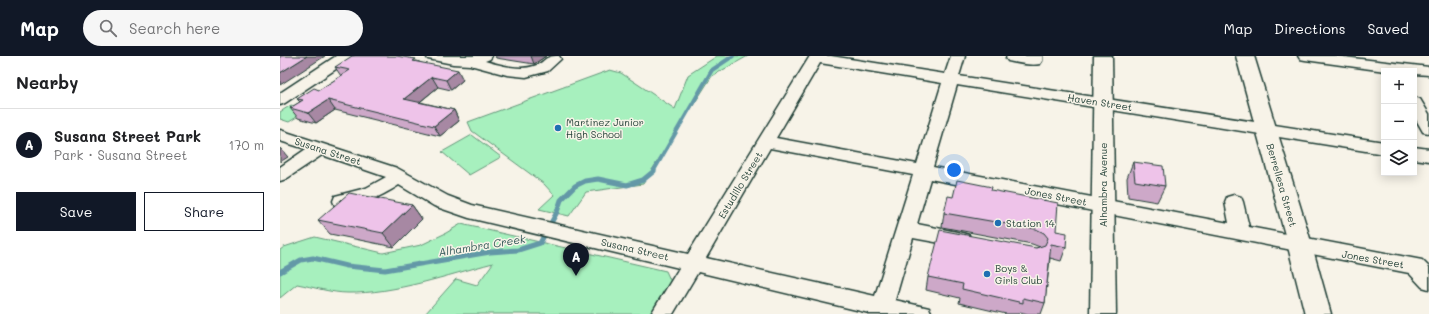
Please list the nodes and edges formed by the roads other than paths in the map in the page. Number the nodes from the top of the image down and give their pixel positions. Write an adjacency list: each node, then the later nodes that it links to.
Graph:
1 (346, 56): 16 (street)
2 (433, 56): 10 (street)
3 (958, 56): 15 (street)
4 (1035, 56): 9 (street)
5 (1103, 56): 17 (main road, Alhambra Avenue)
6 (1245, 56): 20 (main road, Berrellesa Street)
7 (1305, 56): 12 (street)
8 (817, 57): 15 (street, Haven Street); 22 (street, Estudillo Street)
9 (1013, 58)
10 (479, 59): 11 (street)
11 (554, 59)
12 (1388, 68)
13 (1417, 70): 14 (street)
14 (1429, 71)
15 (951, 78): 17 (street, Haven Street); 27 (street)
16 (280, 100)
17 (1104, 103): 20 (street, Haven Street); 32 (main road, Alhambra Avenue)
18 (1415, 104): 19 (street)
19 (1429, 128)
20 (1266, 129): 24 (street, Haven Street); 36 (main road, Berrellesa Street)
21 (280, 135): 23 (street, Susana Street)
22 (766, 142): 27 (street, Jones Street); 37 (street, Estudillo Street)
23 (320, 148): 28 (street); 29 (street, Susana Street)
24 (1381, 148)
25 (1417, 154): 26 (street)
26 (1429, 156)
27 (923, 171): 32 (street, Jones Street); 33 (street)
28 (280, 175)
29 (399, 176): 30 (street); 37 (street, Susana Street)
30 (342, 201)
31 (1234, 202): 34 (street)
32 (1103, 205): 34 (street, Jones Street); 42 (main road, Alhambra Avenue)
33 (906, 229): 35 (street); 39 (street)
34 (1241, 233): 36 (street, Jones Street)
35 (977, 243)
36 (1300, 245): 38 (street, Jones Street); 43 (main road, Berrellesa Street)
37 (693, 262): 39 (street, Susana Street); 40 (street, Estudillo Street)
38 (1429, 281)
39 (881, 310): 41 (street, Susana Street)
40 (662, 314)
41 (921, 314)
42 (1103, 314)
43 (1318, 314)

